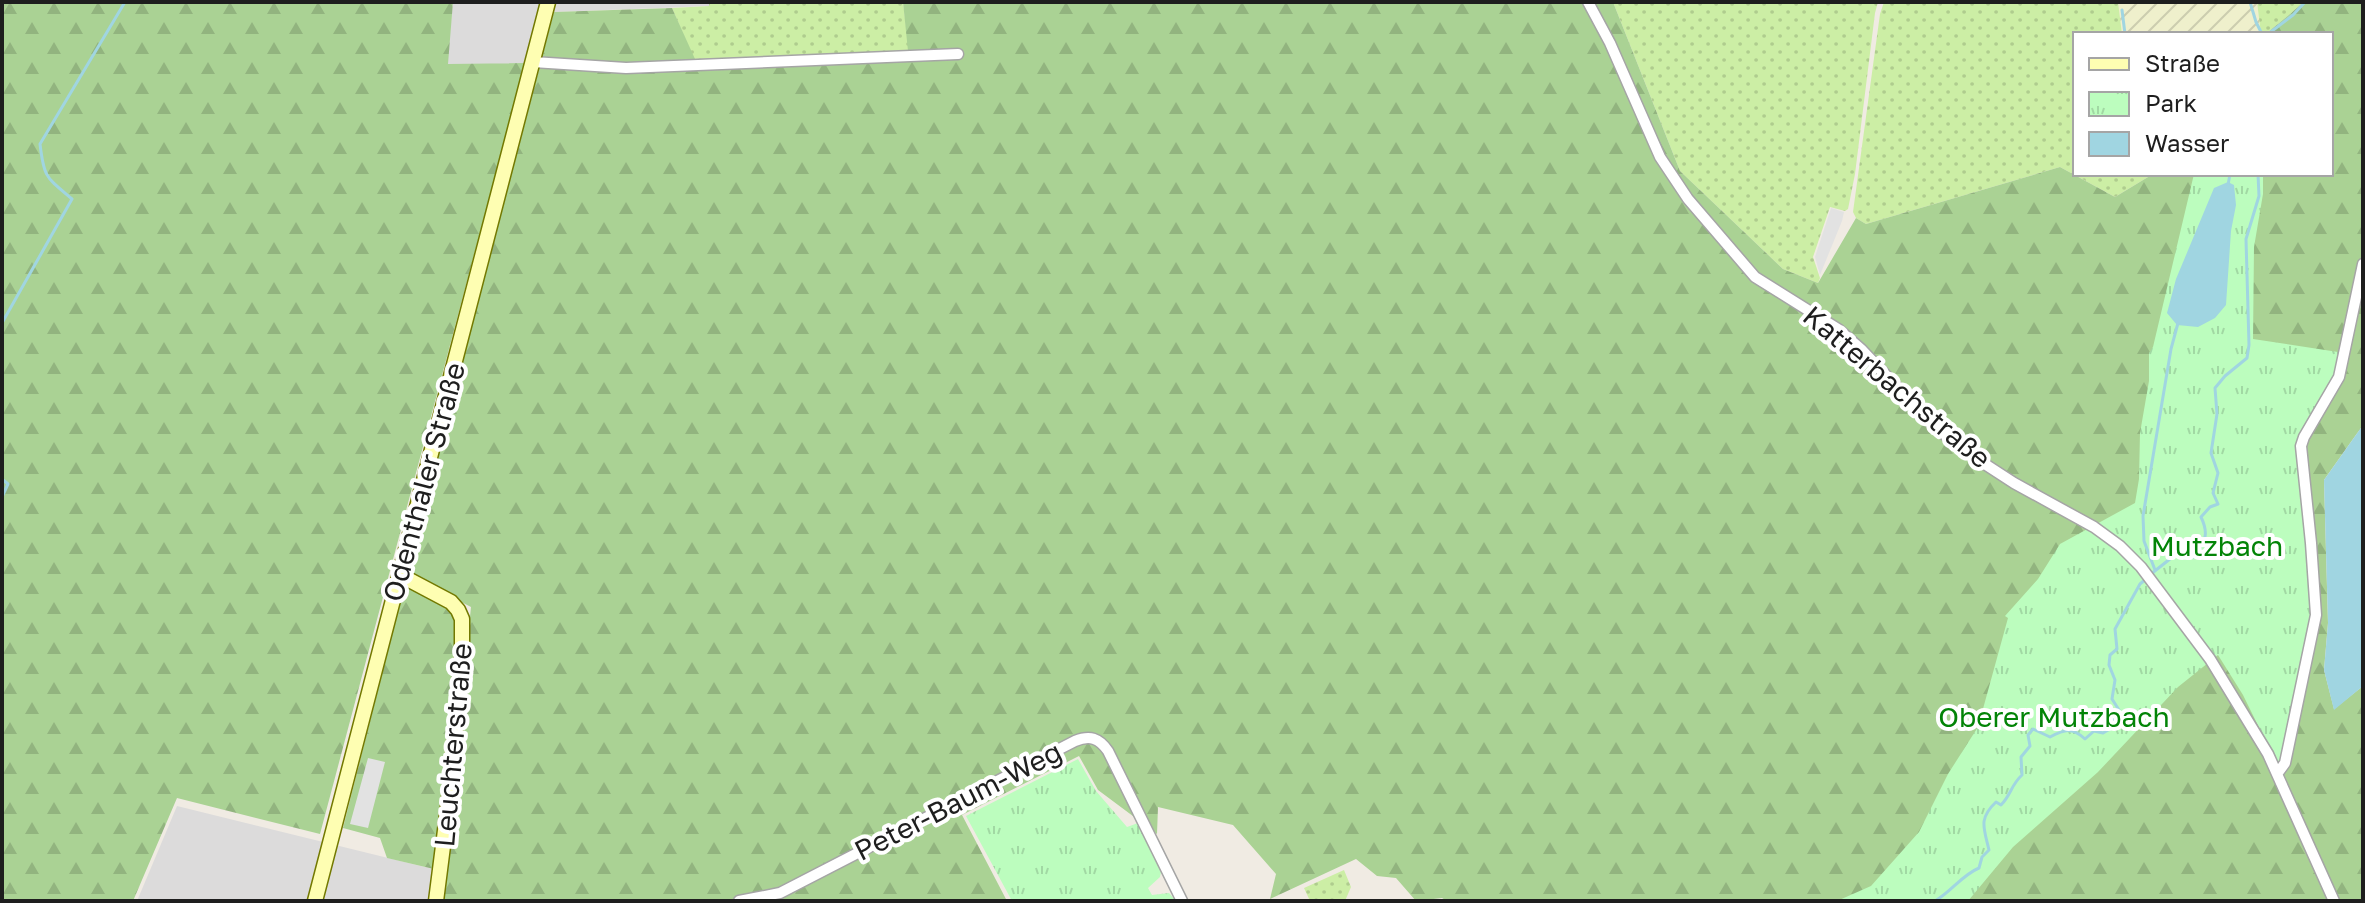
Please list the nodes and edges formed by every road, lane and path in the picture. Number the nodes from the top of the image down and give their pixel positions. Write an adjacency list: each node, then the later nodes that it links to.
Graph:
1 (548, 2): 4 (main road, Odenthaler Straße)
2 (1588, 2): 7 (street, Katterbachstraße)
3 (958, 54): 4 (street)
4 (533, 62): 6 (main road, Odenthaler Straße)
5 (2363, 264): 7 (street)
6 (400, 575): 8 (main road, Odenthaler Straße); 9 (main road, Leuchterstraße)
7 (2277, 774): 12 (street, Katterbachstraße)
8 (315, 901)
9 (436, 901)
10 (739, 901): 11 (street, Peter-Baum-Weg)
11 (1182, 901)
12 (2334, 901)

